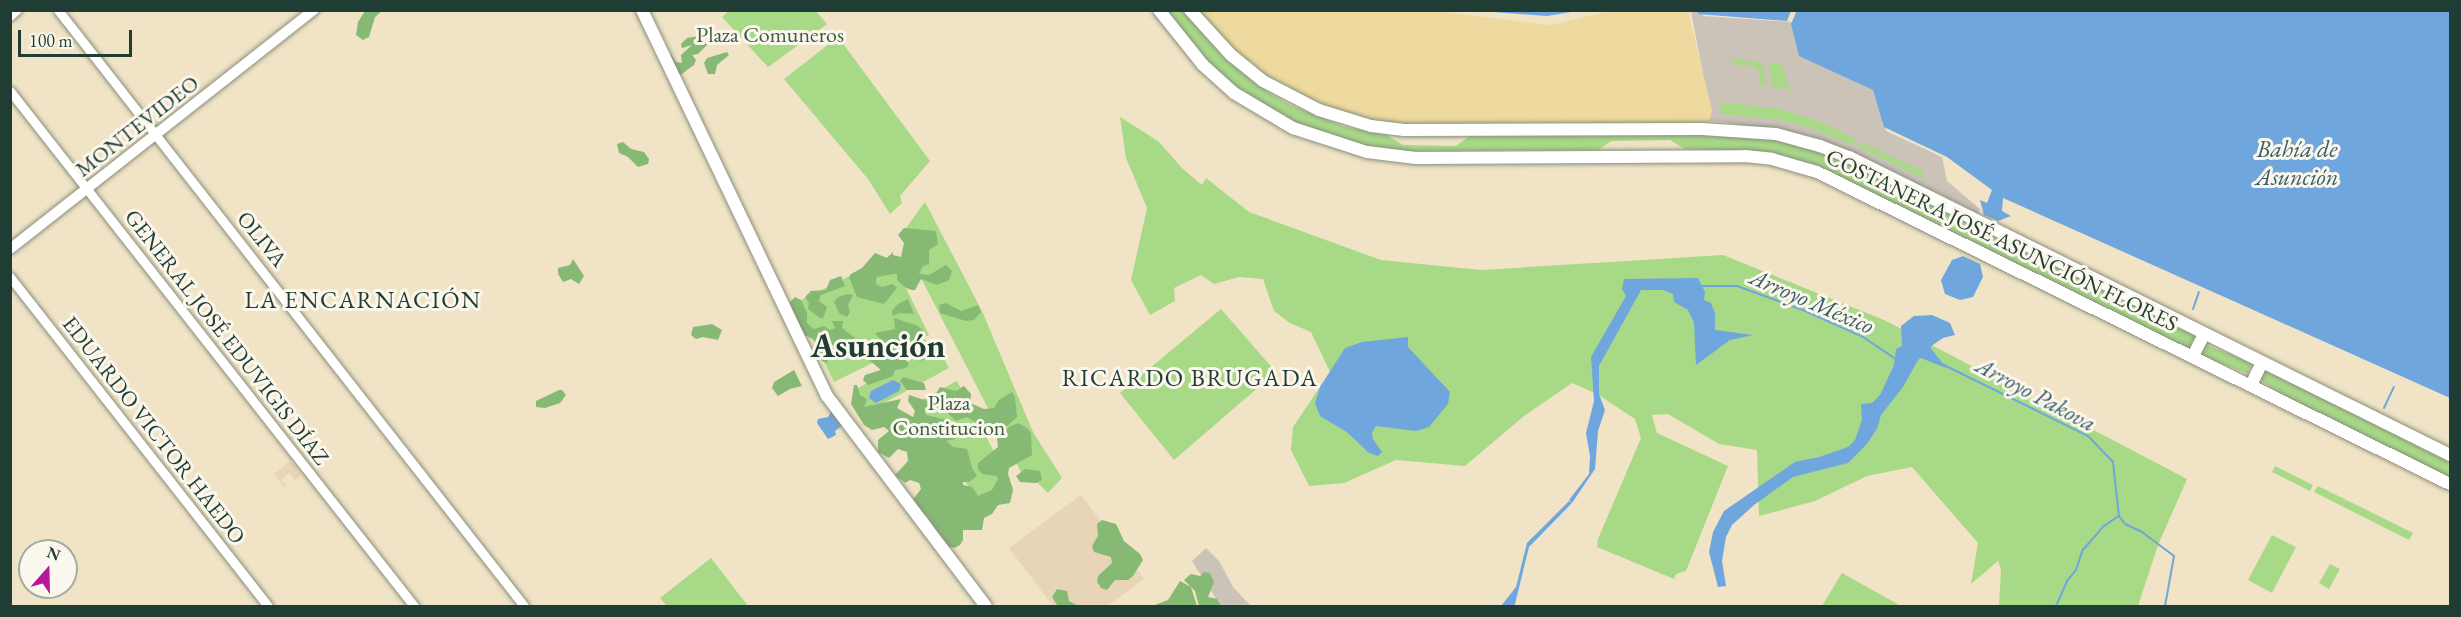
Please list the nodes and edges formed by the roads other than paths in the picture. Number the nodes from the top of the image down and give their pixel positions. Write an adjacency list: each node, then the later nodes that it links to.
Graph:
1 (17, 10): 7 (main road)
2 (58, 10): 9 (street, OLIVA)
3 (314, 10): 9 (main road, MONTEVIDEO)
4 (642, 10): 22 (highway)
5 (1159, 10): 14 (highway, COSTANERA JOSÉ ASUNCIÓN FLORES)
6 (1190, 10): 13 (highway, COSTANERA JOSÉ ASUNCIÓN FLORES)
7 (10, 16)
8 (10, 91): 10 (street, GENERAL JOSÉ EDUVIGIS DÍAZ)
9 (156, 135): 10 (main road, MONTEVIDEO); 21 (street, OLIVA)
10 (88, 190): 11 (main road, MONTEVIDEO); 20 (street, GENERAL JOSÉ EDUVIGIS DÍAZ)
11 (10, 249)
12 (10, 277): 19 (street, EDUARDO VICTOR HAEDO)
13 (2204, 334): 14 (highway); 15 (highway, COSTANERA JOSÉ ASUNCIÓN FLORES)
14 (2193, 356): 16 (highway, COSTANERA JOSÉ ASUNCIÓN FLORES)
15 (2262, 362): 16 (highway); 17 (highway, COSTANERA JOSÉ ASUNCIÓN FLORES)
16 (2251, 385): 18 (highway, COSTANERA JOSÉ ASUNCIÓN FLORES)
17 (2451, 455)
18 (2451, 484)
19 (268, 606)
20 (414, 606)
21 (524, 606)
22 (986, 606)

